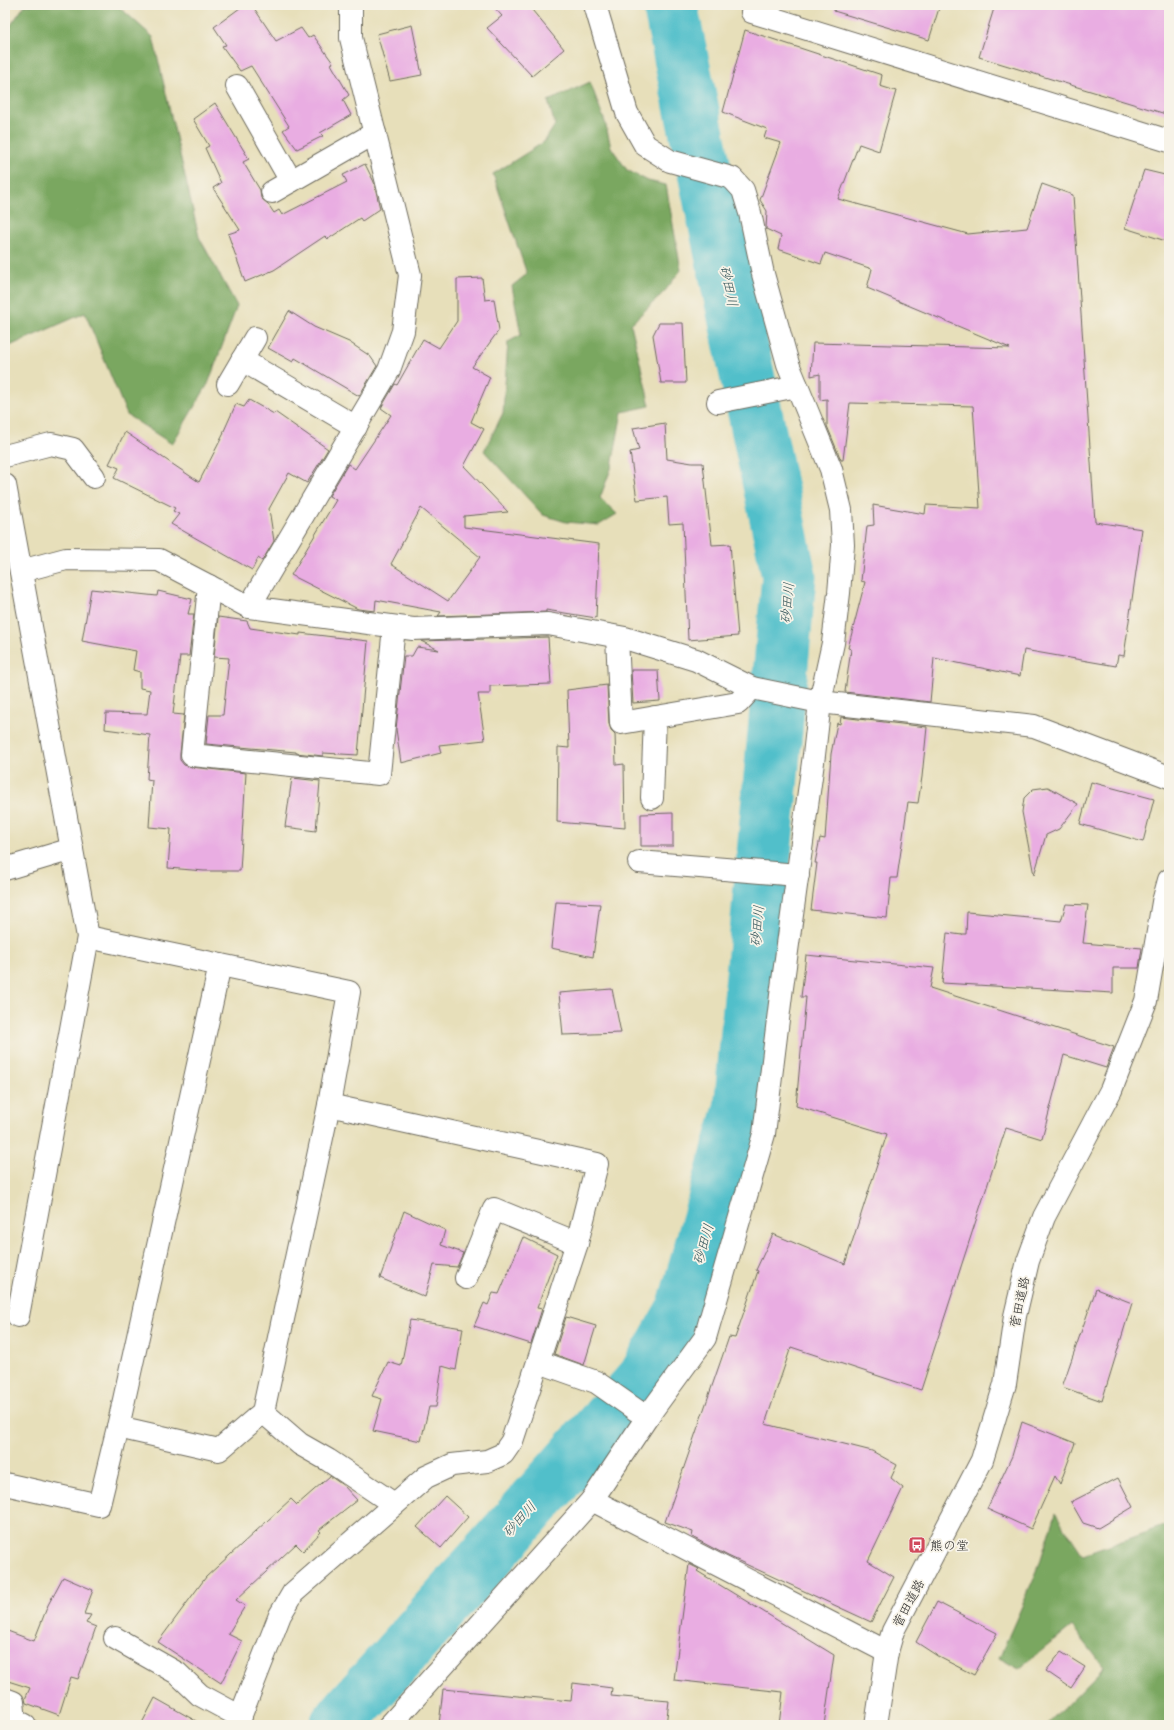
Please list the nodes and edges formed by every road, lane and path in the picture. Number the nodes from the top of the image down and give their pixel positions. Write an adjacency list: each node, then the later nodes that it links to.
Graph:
1 (351, 5): 5 (street)
2 (595, 5): 12 (street)
3 (752, 12): 6 (street)
4 (237, 86): 7 (street)
5 (375, 133): 7 (street); 14 (street)
6 (1169, 141)
7 (291, 181): 8 (street)
8 (272, 192)
9 (255, 338): 10 (street)
10 (242, 360): 11 (street); 14 (street)
11 (228, 384)
12 (797, 386): 13 (street); 24 (street)
13 (718, 402)
14 (356, 427): 20 (street)
15 (5, 456): 16 (street)
16 (94, 477)
17 (5, 486): 18 (street)
18 (21, 572): 19 (street); 28 (street)
19 (209, 586): 20 (street); 21 (street)
20 (249, 607): 21 (street)
21 (394, 626): 22 (street)
22 (617, 637): 23 (street); 25 (street)
23 (752, 688): 24 (street); 25 (street)
24 (820, 702): 26 (street); 31 (street)
25 (655, 717): 27 (street)
26 (1169, 777)
27 (652, 798)
28 (72, 849): 30 (street); 33 (street)
29 (639, 862): 31 (street)
30 (5, 869)
31 (798, 875): 41 (street)
32 (1169, 880): 47 (street, 菅田道路)
33 (88, 937): 34 (street); 38 (street)
34 (220, 965): 35 (street); 42 (street)
35 (329, 1104): 36 (street); 40 (street)
36 (577, 1243): 37 (street); 39 (street)
37 (466, 1278)
38 (18, 1316)
39 (539, 1362): 41 (street); 45 (street)
40 (263, 1412): 42 (street); 45 (street)
41 (642, 1413): 44 (street)
42 (118, 1427): 43 (street)
43 (5, 1484)
44 (592, 1500): 47 (street); 51 (street)
45 (394, 1504): 49 (street)
46 (115, 1638): 49 (street)
47 (886, 1652): 52 (street, 菅田道路)
48 (5, 1699): 50 (street)
49 (239, 1721)
50 (25, 1725)
51 (390, 1725)
52 (876, 1725)

